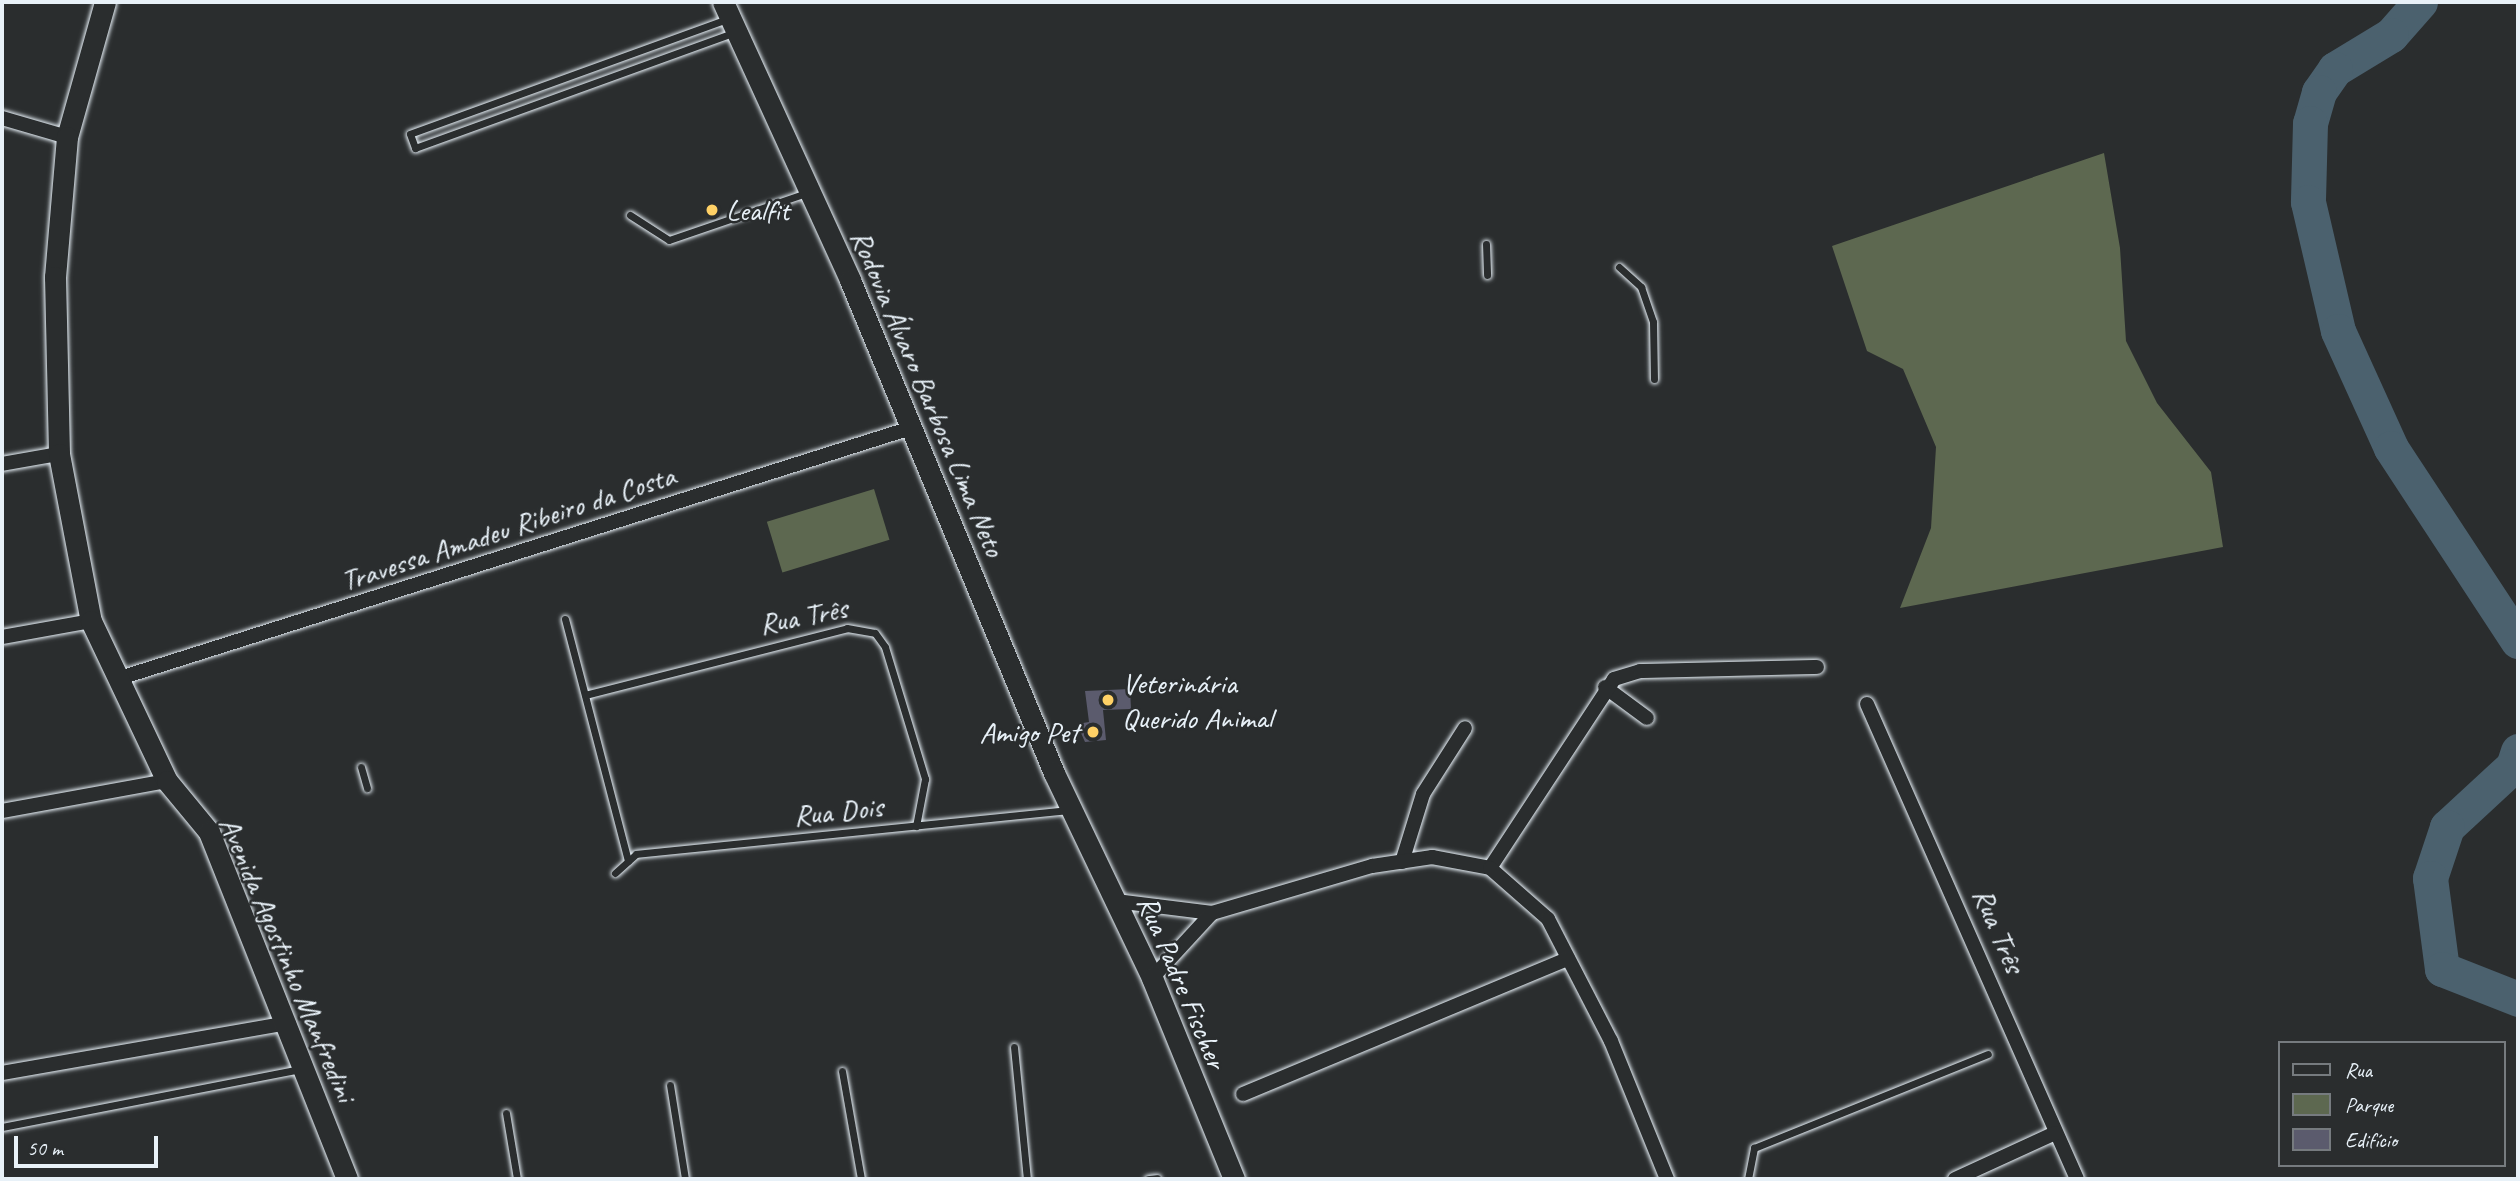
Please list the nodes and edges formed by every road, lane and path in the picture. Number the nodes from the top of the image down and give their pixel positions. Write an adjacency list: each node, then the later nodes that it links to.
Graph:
1 (105, 2): 4 (main road, Avenida Agostinho Manfredini)
2 (730, 17): 2 (lane); 5 (main road, Rodovia Álvaro Barbosa Lima Neto)
3 (2, 118): 4 (street)
4 (67, 138): 12 (main road, Avenida Agostinho Manfredini)
5 (810, 192): 6 (lane); 11 (main road, Rodovia Álvaro Barbosa Lima Neto)
6 (631, 215)
7 (1486, 244): 9 (lane)
8 (1619, 267): 10 (lane)
9 (1487, 275)
10 (1654, 379)
11 (911, 428): 18 (street, Travessa Amadeu Ribeiro da Costa); 27 (main road, Rodovia Álvaro Barbosa Lima Neto)
12 (59, 454): 13 (street); 15 (main road, Avenida Agostinho Manfredini)
13 (2, 464)
14 (565, 620): 20 (lane)
15 (91, 621): 16 (street); 18 (main road, Avenida Agostinho Manfredini)
16 (2, 636)
17 (1817, 667): 19 (street)
18 (120, 678): 25 (main road, Avenida Agostinho Manfredini)
19 (1605, 687): 22 (street); 32 (street)
20 (584, 695): 29 (lane, Rua Três); 30 (lane)
21 (1867, 704): 48 (street, Rua Três)
22 (1647, 718)
23 (1465, 728): 31 (street)
24 (360, 767): 26 (lane)
25 (167, 781): 28 (street); 38 (main road, Avenida Agostinho Manfredini)
26 (367, 788)
27 (1072, 810): 29 (lane, Rua Dois); 34 (main road, Rua Padre Fischer)
28 (2, 811)
29 (916, 826): 30 (lane, Rua Dois)
30 (628, 861): 33 (lane, Rua Dois)
31 (1402, 862): 32 (street); 35 (street)
32 (1490, 868): 36 (street)
33 (615, 873)
34 (1116, 901): 35 (street); 37 (main road, Rua Padre Fischer)
35 (1212, 913): 37 (street)
36 (1568, 959): 45 (street); 57 (street)
37 (1152, 978): 56 (main road, Rua Padre Fischer)
38 (289, 1023): 41 (main road, Avenida Agostinho Manfredini); 43 (street)
39 (1014, 1047): 54 (lane)
40 (1988, 1054): 58 (lane)
41 (305, 1069): 47 (lane); 49 (main road, Avenida Agostinho Manfredini)
42 (842, 1071): 53 (lane)
43 (2, 1073)
44 (670, 1085): 52 (lane)
45 (1243, 1094)
46 (506, 1113): 51 (lane)
47 (2, 1127)
48 (2056, 1133): 59 (street); 60 (street, Rua Três)
49 (345, 1177)
50 (1157, 1178): 55 (lane)
51 (517, 1179)
52 (685, 1179)
53 (861, 1179)
54 (1027, 1179)
55 (1148, 1179)
56 (1234, 1179)
57 (1667, 1179)
58 (1748, 1179)
59 (1955, 1179)
60 (2077, 1179)

